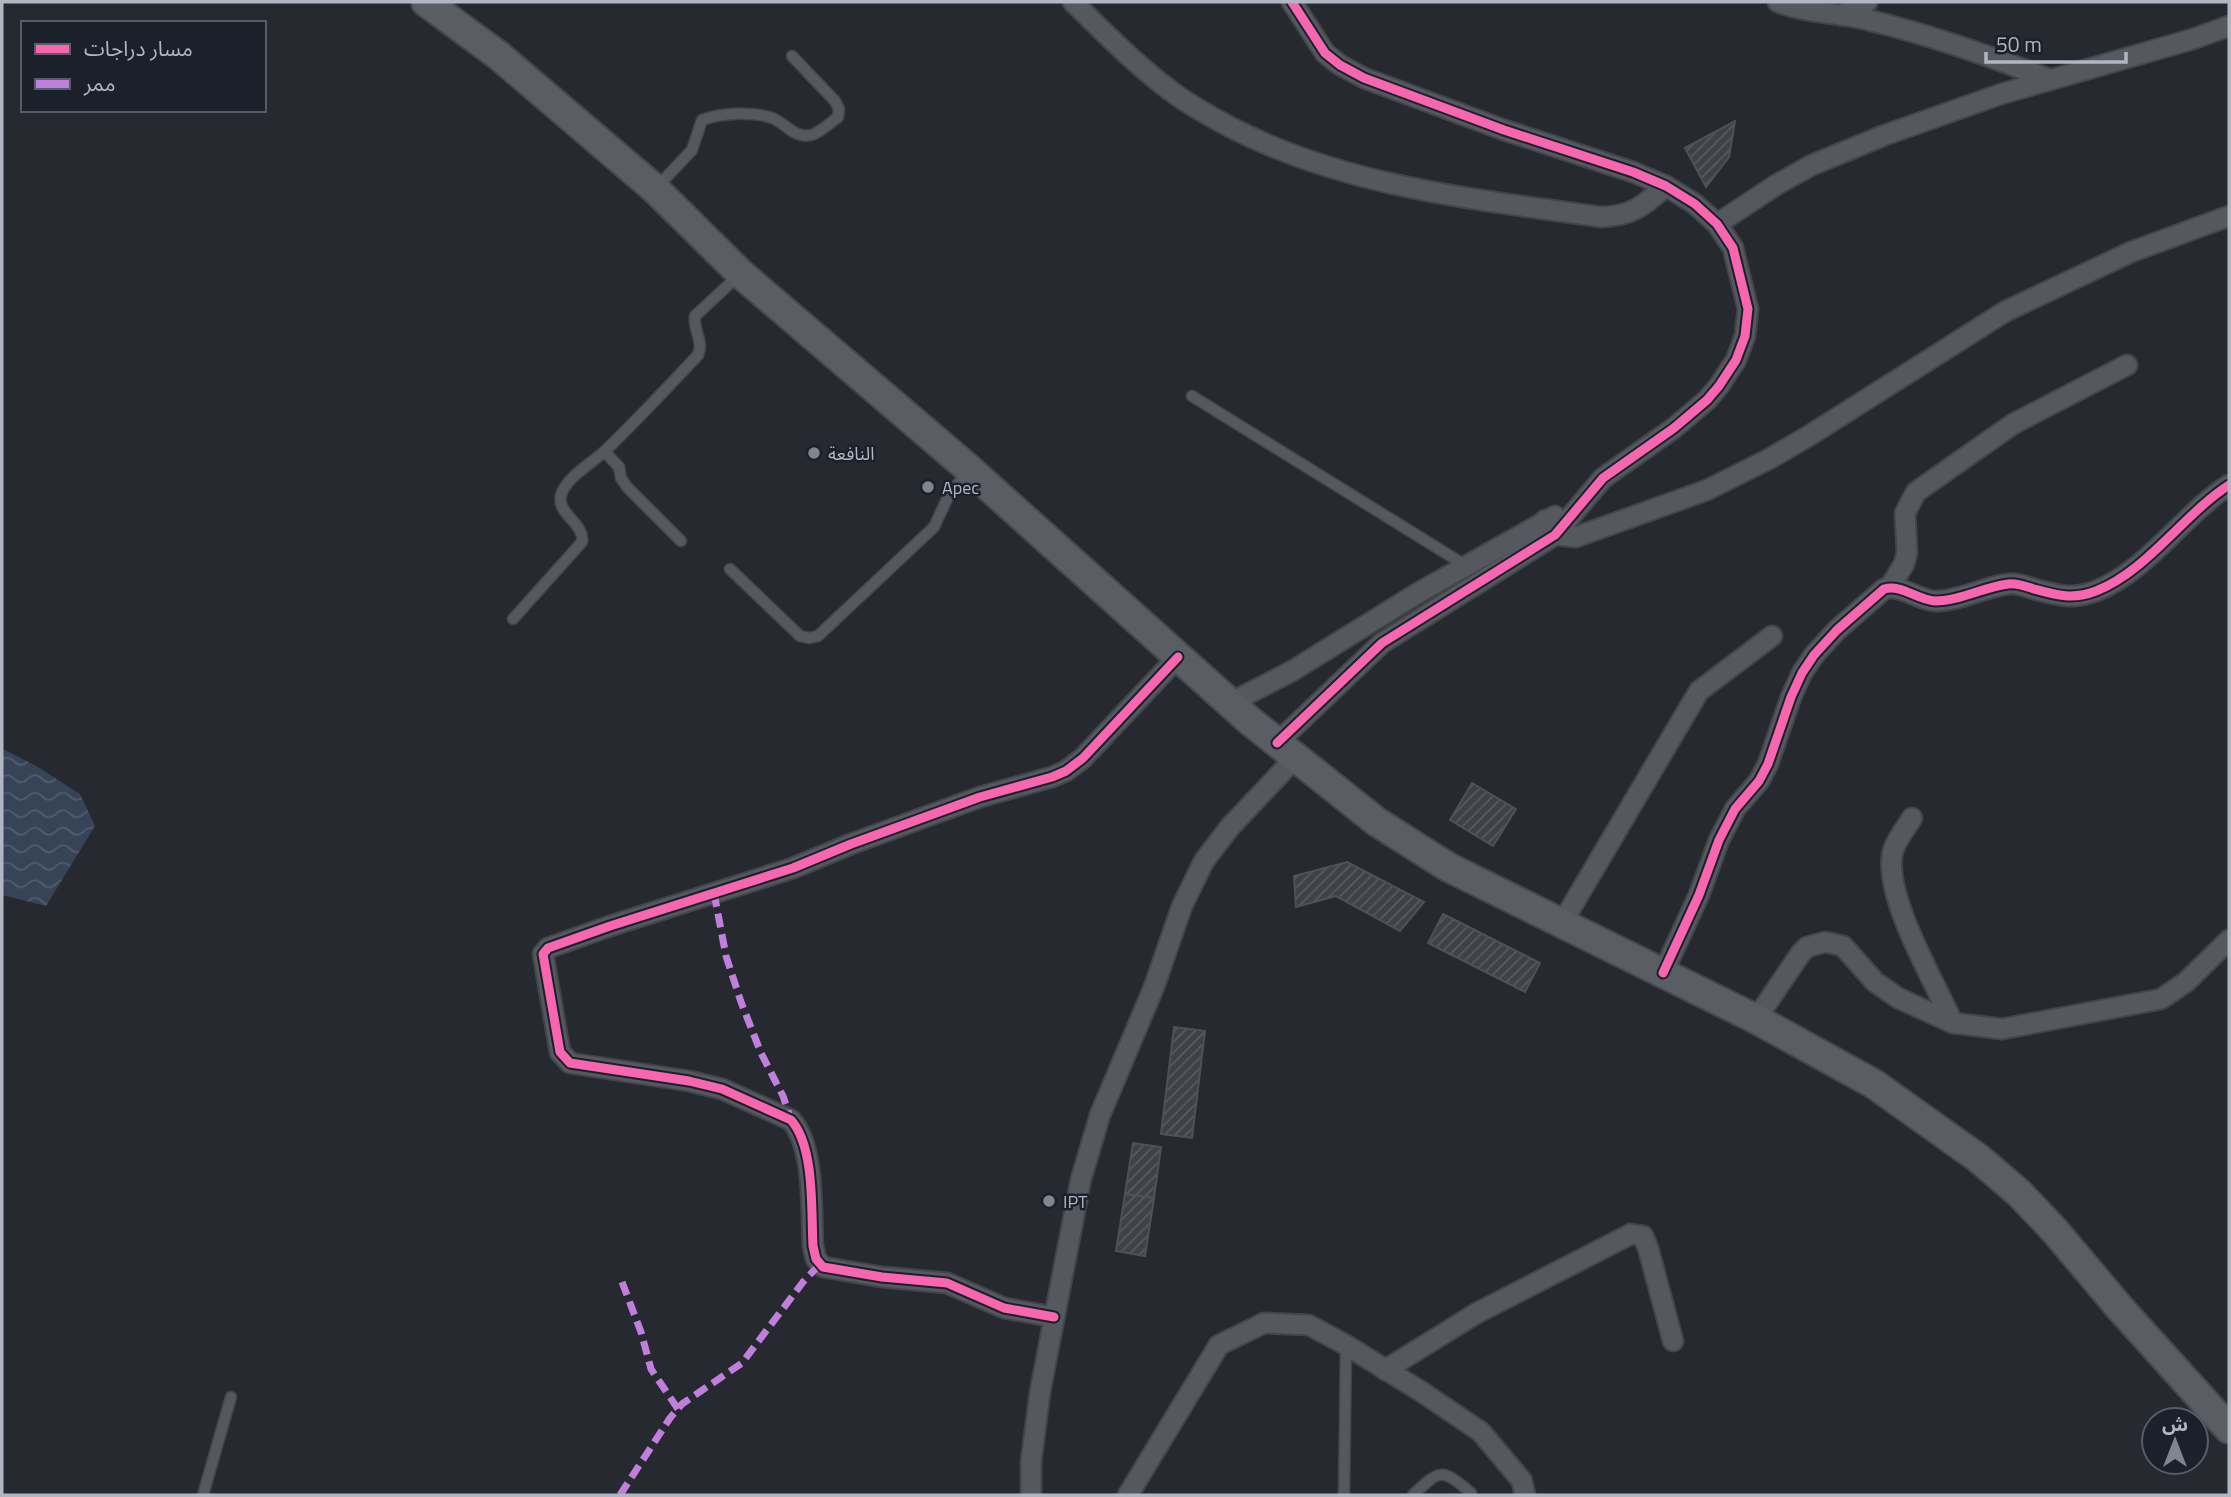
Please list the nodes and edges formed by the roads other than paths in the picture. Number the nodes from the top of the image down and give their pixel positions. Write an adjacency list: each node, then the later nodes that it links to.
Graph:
1 (426, 2): 11 (main road)
2 (1073, 2): 10 (street)
3 (1292, 2): 10 (street)
4 (1778, 2): 6 (street)
5 (1867, 2): 6 (street)
6 (1841, 15): 9 (street)
7 (2229, 26): 9 (street)
8 (792, 56): 11 (lane)
9 (2049, 79): 13 (street)
10 (1666, 186): 13 (street)
11 (655, 189): 14 (main road)
12 (2229, 216): 20 (street)
13 (1717, 224): 20 (street)
14 (741, 274): 17 (lane); 18 (main road)
15 (2127, 365): 25 (street)
16 (1192, 396): 22 (lane)
17 (605, 452): 21 (lane); 28 (lane)
18 (969, 469): 23 (lane); 30 (main road)
19 (2229, 485): 25 (street)
20 (1550, 527): 22 (street); 24 (street)
21 (681, 541)
22 (1466, 565): 24 (lane); 26 (street)
23 (730, 569)
24 (1482, 579): 27 (street)
25 (1890, 587): 36 (street)
26 (1418, 593): 27 (street); 31 (street)
27 (1431, 611): 32 (street)
28 (513, 619)
29 (1772, 636): 34 (street)
30 (1178, 657): 31 (main road); 39 (street)
31 (1230, 703): 32 (main road)
32 (1286, 751): 34 (main road); 39 (street)
33 (1912, 818): 38 (street)
34 (1562, 923): 36 (main road)
35 (2229, 940): 38 (street)
36 (1662, 973): 37 (main road)
37 (1756, 1019): 38 (street); 44 (main road)
38 (1953, 1023)
39 (1054, 1317): 46 (street)
40 (1673, 1341): 42 (street)
41 (1346, 1345): 42 (street); 47 (street); 48 (lane)
42 (1385, 1370): 51 (street)
43 (231, 1397): 45 (lane)
44 (2229, 1429)
45 (203, 1495)
46 (1031, 1495)
47 (1128, 1495)
48 (1344, 1495)
49 (1413, 1495): 50 (lane)
50 (1471, 1495)
51 (1525, 1495)

